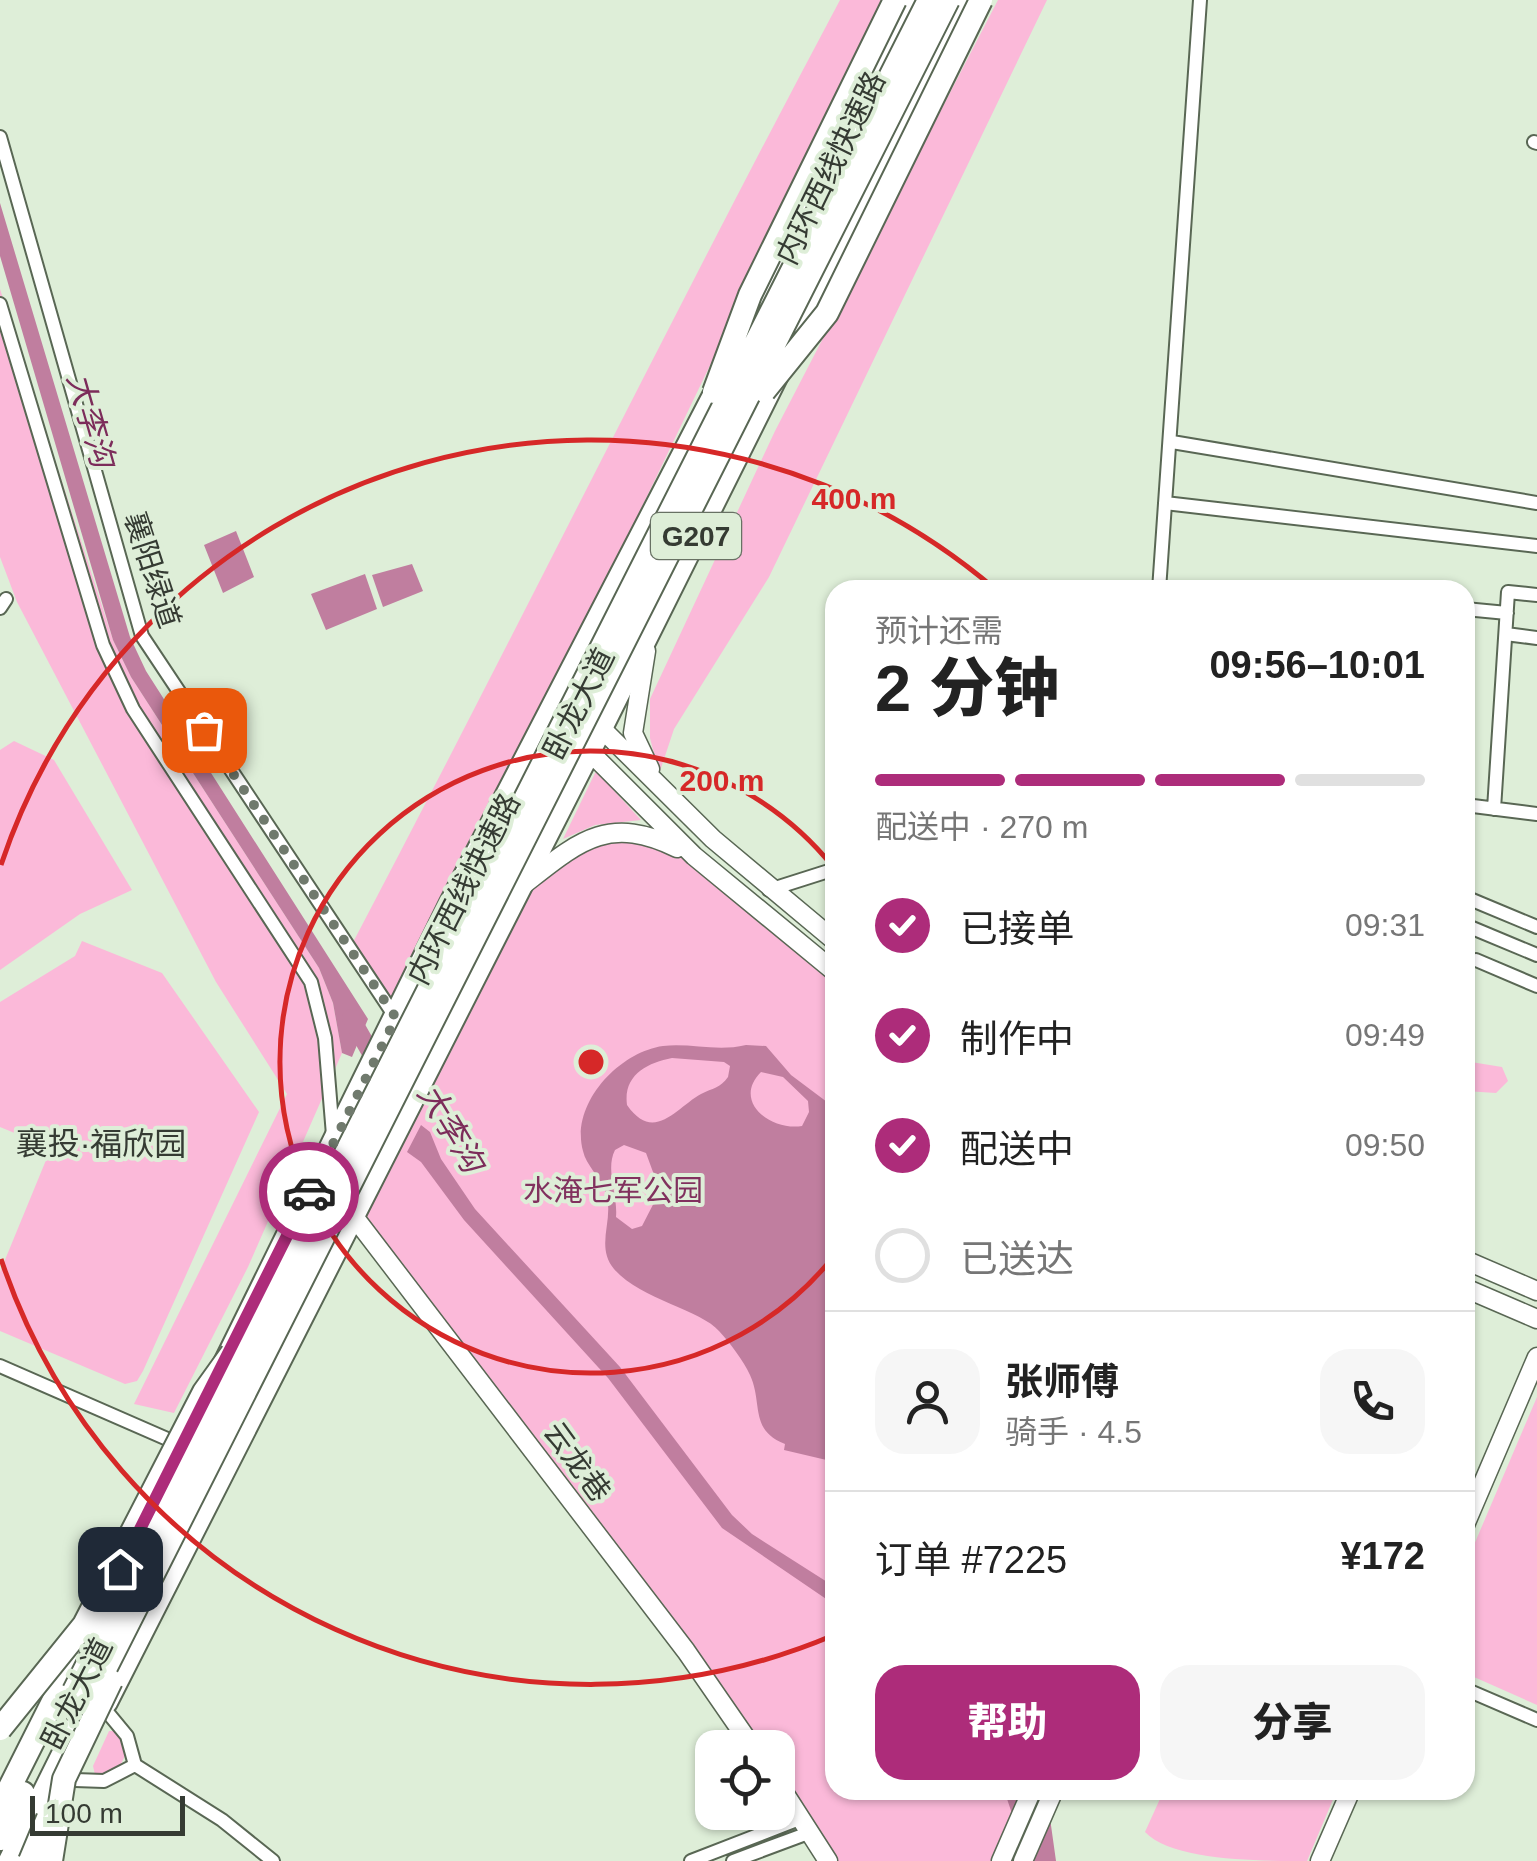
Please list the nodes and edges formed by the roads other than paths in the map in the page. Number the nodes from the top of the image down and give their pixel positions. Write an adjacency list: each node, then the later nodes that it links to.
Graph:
1 (895, 0): 12 (highway, bridge)
2 (908, 0): 23 (highway, 卧龙大道 / G207)
3 (928, 0): 12 (highway, 内环西线快速路, bridge)
4 (948, 0): 10 (highway, 内环西线快速路, bridge)
5 (964, 0): 20 (highway, 卧龙大道 / G207)
6 (982, 0): 10 (highway, bridge)
7 (1200, 0): 11 (street)
8 (0, 137): 42 (street, 襄阳绿道)
9 (0, 304): 43 (street)
10 (734, 428): 48 (highway, 内环西线快速路, bridge)
11 (1172, 442): 13 (street); 14 (street)
12 (678, 490): 48 (highway, 内环西线快速路, bridge)
13 (1537, 503)
14 (1166, 504): 15 (street); 16 (street)
15 (1537, 546)
16 (1160, 580)
17 (1537, 596): 19 (street)
18 (1475, 610): 19 (street)
19 (1507, 613): 21 (street)
20 (651, 627): 24 (highway, 卧龙大道 / G207); 27 (street)
21 (1506, 634): 22 (street); 28 (street)
22 (1537, 638)
23 (556, 699): 24 (street); 25 (street); 42 (highway, 卧龙大道 / G207)
24 (601, 728): 25 (highway, 卧龙大道 / G207); 27 (street)
25 (589, 751): 30 (street); 32 (highway, 卧龙大道 / G207)
26 (1475, 806): 28 (street)
27 (682, 809): 33 (street)
28 (1494, 809): 29 (street)
29 (1537, 814)
30 (694, 856): 32 (street); 40 (street)
31 (825, 872): 33 (street)
32 (518, 888): 44 (highway, 卧龙大道 / G207)
33 (769, 890): 37 (street)
34 (1475, 901): 35 (street)
35 (1537, 927)
36 (1475, 929): 38 (street)
37 (825, 933)
38 (1537, 955)
39 (1476, 960): 41 (street)
40 (825, 964)
41 (1537, 986)
42 (392, 1026): 43 (highway, 卧龙大道 / G207)
43 (334, 1142): 52 (highway, 卧龙大道 / G207)
44 (352, 1214): 59 (street, 云龙巷); 71 (highway, 卧龙大道 / G207)
45 (1475, 1264): 47 (street)
46 (1475, 1292): 49 (street)
47 (1537, 1292)
48 (282, 1297): 54 (highway, bridge); 61 (highway, bridge); 68 (highway, 内环西线快速路, bridge); 70 (highway, 内环西线快速路, bridge)
49 (1537, 1319)
50 (1537, 1357): 53 (street)
51 (0, 1366): 52 (street)
52 (184, 1446): 62 (highway, 卧龙大道 / G207)
53 (1475, 1502)
54 (84, 1625): 58 (highway, bridge); 62 (highway, bridge)
55 (1475, 1694): 57 (street)
56 (108, 1714): 60 (street)
57 (1537, 1720)
58 (0, 1729)
59 (741, 1730)
60 (135, 1765): 61 (street); 73 (street)
61 (70, 1780): 71 (highway, bridge); 72 (highway, bridge)
62 (2, 1793)
63 (1028, 1800): 69 (street)
64 (1050, 1800): 77 (street)
65 (1347, 1800): 78 (street)
66 (795, 1808): 67 (street)
67 (806, 1825): 74 (street); 75 (street); 76 (street)
68 (0, 1839)
69 (1005, 1853)
70 (10, 1861)
71 (28, 1861)
72 (51, 1861)
73 (273, 1861)
74 (691, 1861)
75 (734, 1861)
76 (828, 1861)
77 (1023, 1861)
78 (1320, 1861)

